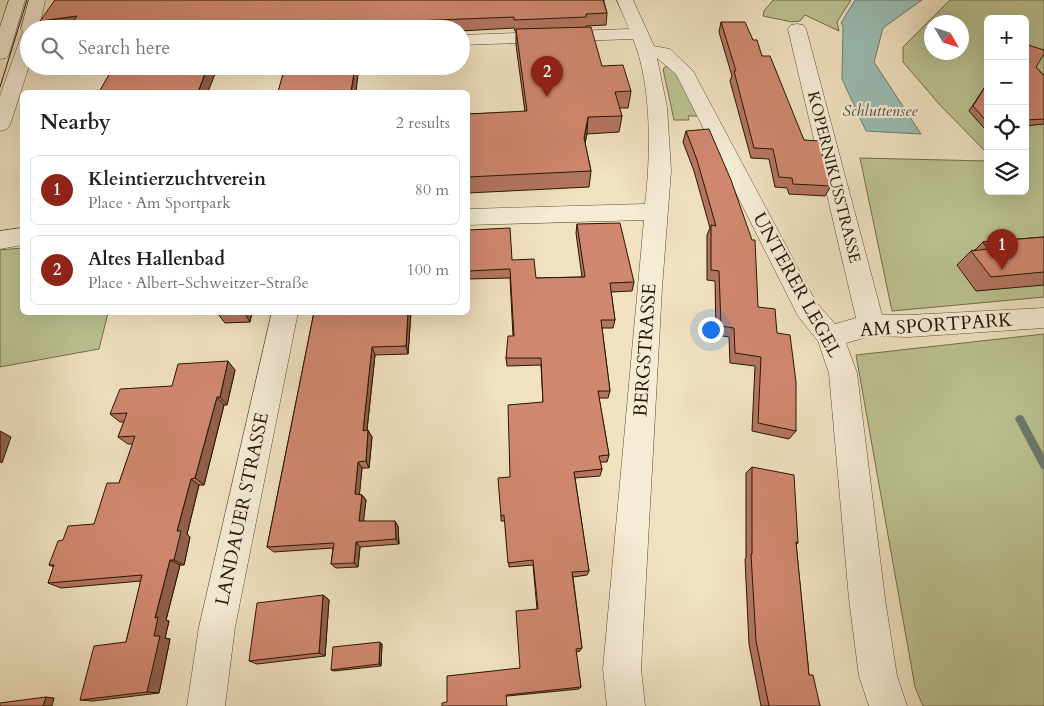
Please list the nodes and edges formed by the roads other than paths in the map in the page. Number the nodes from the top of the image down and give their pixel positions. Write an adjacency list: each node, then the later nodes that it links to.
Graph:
1 (17, 0): 8 (street)
2 (37, 0): 4 (street)
3 (625, 0): 7 (street, BERGSTRASSE)
4 (32, 20)
5 (797, 30): 19 (street, KOPERNIKUSSTRASSE)
6 (470, 40): 7 (street, UNTERER LEGEL)
7 (643, 42): 13 (street, BERGSTRASSE); 20 (street, UNTERER LEGEL)
8 (0, 54)
9 (20, 59): 10 (street)
10 (0, 60)
11 (20, 74): 12 (street)
12 (0, 125)
13 (657, 212): 14 (street); 22 (street, BERGSTRASSE)
14 (470, 217)
15 (20, 237): 16 (street)
16 (0, 240)
17 (284, 315): 21 (street, LANDAUER STRASSE)
18 (1044, 318): 19 (street, AM SPORTPARK)
19 (871, 325): 20 (street, AM SPORTPARK)
20 (830, 336): 23 (street, UNTERER LEGEL)
21 (206, 706)
22 (626, 706)
23 (888, 706)

